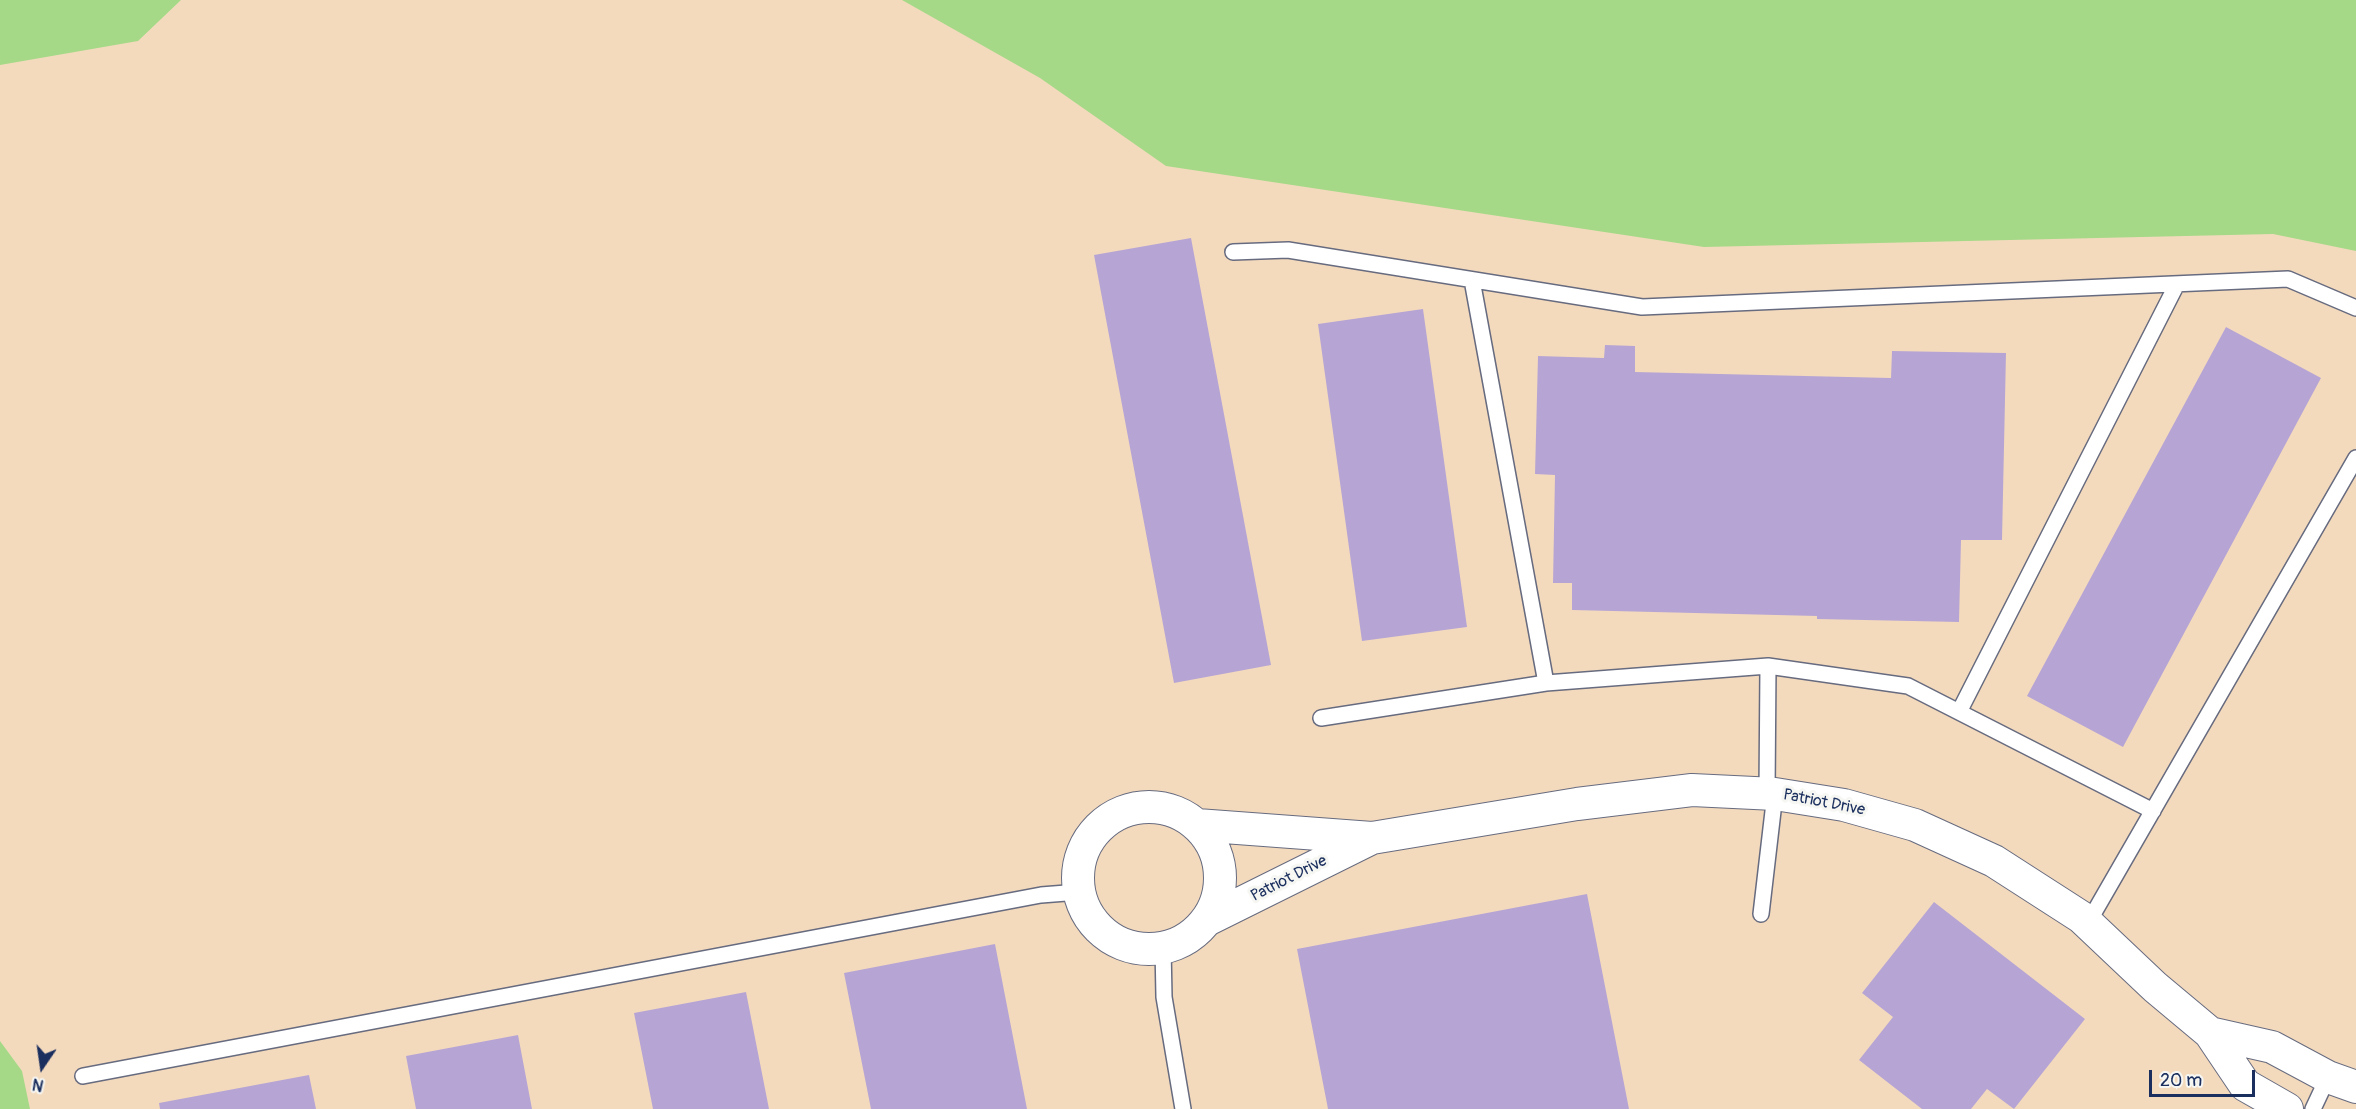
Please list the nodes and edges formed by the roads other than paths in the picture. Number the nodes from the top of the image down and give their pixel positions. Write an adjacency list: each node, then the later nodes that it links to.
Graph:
1 (1233, 252): 2 (lane)
2 (1472, 279): 3 (lane); 7 (lane)
3 (2177, 284): 4 (lane); 8 (lane)
4 (2356, 308)
5 (2356, 458): 11 (lane)
6 (1768, 666): 7 (lane); 8 (lane); 10 (lane)
7 (1546, 683): 9 (lane)
8 (1959, 712): 11 (lane)
9 (1321, 718)
10 (1771, 794): 13 (street, Patriot Drive); 15 (lane); 17 (street, Patriot Drive)
11 (2153, 811): 17 (lane)
12 (1197, 825): 13 (street, Patriot Drive); 14 (street); 16 (street)
13 (1372, 838): 16 (street, Patriot Drive)
14 (1079, 892): 18 (street); 20 (lane)
15 (1761, 914)
16 (1207, 920): 18 (street)
17 (2088, 923): 19 (street, Patriot Drive)
18 (1163, 948): 22 (lane)
19 (2210, 1033): 21 (street, Patriot Drive); 23 (street, Patriot Drive)
20 (83, 1076)
21 (2342, 1082): 24 (lane)
22 (1183, 1109)
23 (2287, 1109)
24 (2313, 1109)

